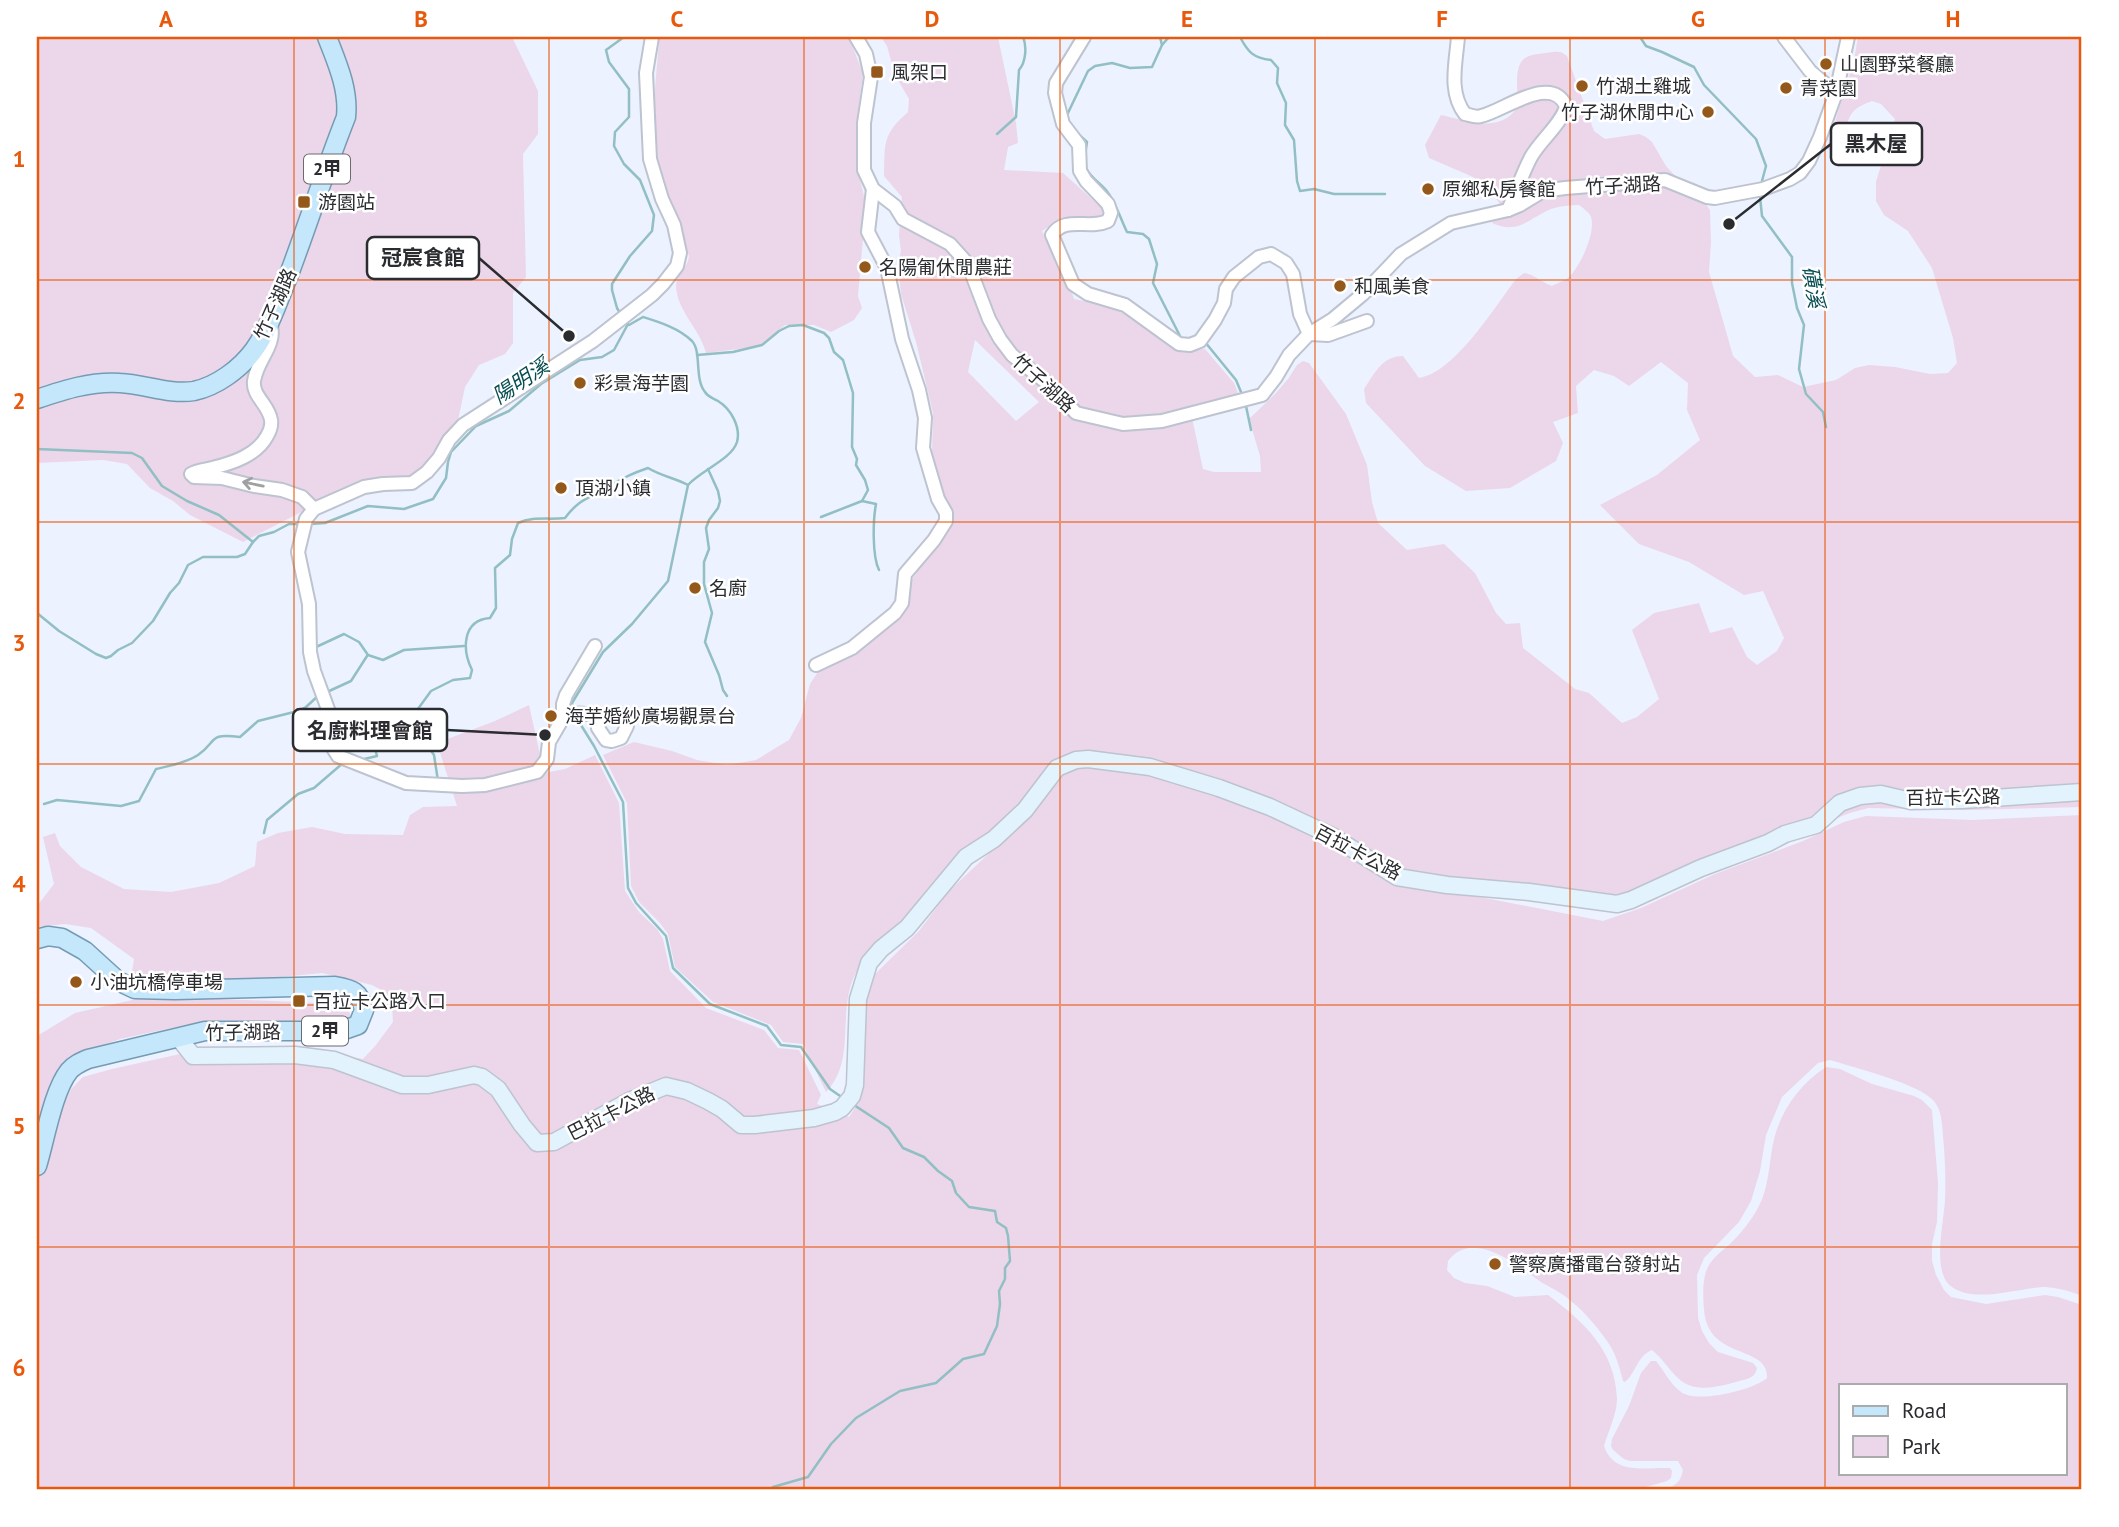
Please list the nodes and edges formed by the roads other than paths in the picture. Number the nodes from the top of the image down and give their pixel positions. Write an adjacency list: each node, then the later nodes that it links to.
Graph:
1 (327, 37): 11 (main road, 竹子湖路 / 2甲)
2 (652, 37): 15 (street)
3 (856, 37): 9 (street)
4 (1084, 37): 13 (street)
5 (1458, 37): 10 (street)
6 (1784, 37): 8 (street)
7 (1848, 37): 8 (street, 竹子湖路)
8 (1836, 93): 10 (street, 竹子湖路)
9 (873, 190): 13 (street, 竹子湖路); 17 (street)
10 (1508, 210): 13 (street, 竹子湖路)
11 (270, 320): 14 (main road, 竹子湖路 / 2甲); 15 (street, one-way to 11)
12 (1367, 321): 13 (street)
13 (1310, 334)
14 (37, 399)
15 (308, 519): 19 (street)
16 (595, 646): 19 (street)
17 (816, 665)
18 (596, 715): 19 (street)
19 (570, 716)
20 (2082, 792): 23 (main road, 百拉卡公路)
21 (37, 939): 22 (main road, 竹子湖路 / 2甲)
22 (178, 1037): 23 (main road, 巴拉卡公路); 24 (main road, 竹子湖路 / 2甲)
23 (855, 1085)
24 (37, 1166)

